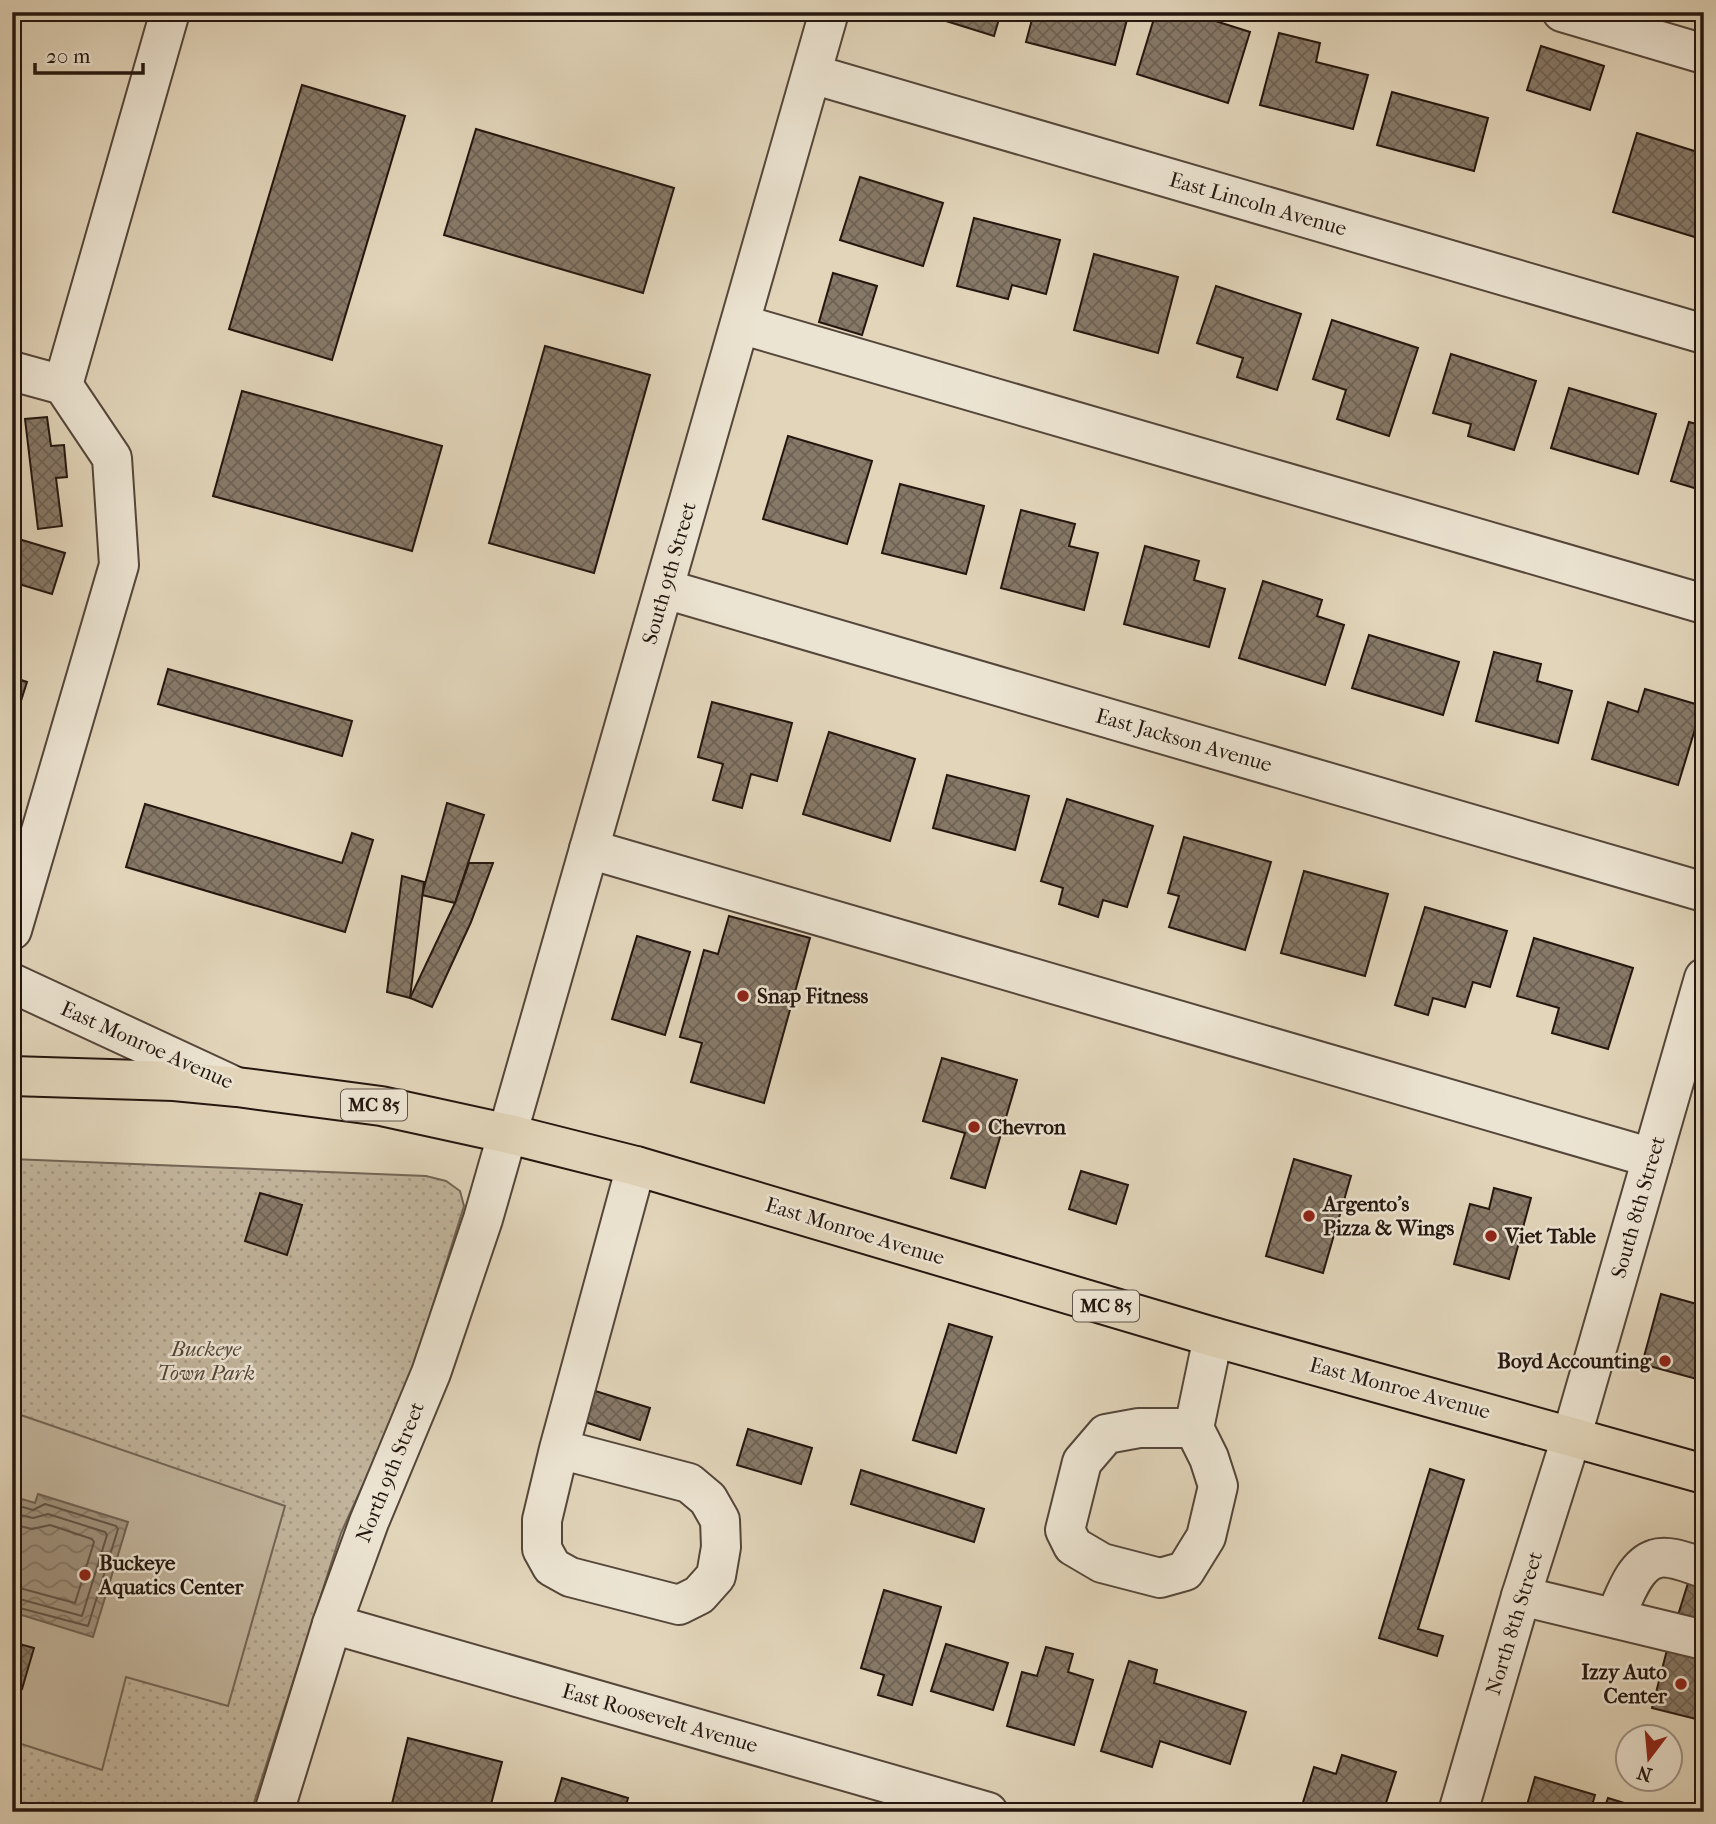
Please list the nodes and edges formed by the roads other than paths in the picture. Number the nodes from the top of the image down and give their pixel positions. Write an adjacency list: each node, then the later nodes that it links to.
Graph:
1 (170, 12): 9 (street)
2 (829, 12): 5 (street, South 9th Street)
3 (1562, 12): 4 (street)
4 (1704, 54)
5 (812, 74): 6 (street, South 9th Street); 7 (street, East Lincoln Avenue)
6 (740, 324): 10 (street, South 9th Street); 11 (street)
7 (1704, 334)
8 (12, 371): 9 (street)
9 (63, 386): 14 (street)
10 (664, 589): 12 (street, South 9th Street); 13 (street, East Jackson Avenue)
11 (1704, 604)
12 (589, 849): 19 (street, South 9th Street); 20 (street)
13 (1704, 892)
14 (12, 930)
15 (1704, 978): 20 (street, South 8th Street)
16 (12, 983): 18 (street, East Monroe Avenue)
17 (12, 1076): 18 (main road, MC 85)
18 (237, 1087): 19 (main road, East Monroe Avenue / MC 85)
19 (509, 1134): 21 (main road, East Monroe Avenue / MC 85); 30 (street, North 9th Street)
20 (1652, 1158): 24 (street, South 8th Street)
21 (636, 1166): 22 (main road, East Monroe Avenue / MC 85); 25 (street)
22 (1213, 1338): 23 (street); 24 (main road, East Monroe Avenue / MC 85)
23 (1194, 1428): 23 (street)
24 (1572, 1436): 26 (main road, East Monroe Avenue / MC 85); 28 (street, North 8th Street)
25 (559, 1449): 25 (street)
26 (1704, 1474)
27 (1704, 1568): 29 (street)
28 (1521, 1597): 29 (street); 34 (street, North 8th Street)
29 (1615, 1617): 31 (street)
30 (332, 1624): 32 (street, North 9th Street); 33 (street, East Roosevelt Avenue)
31 (1704, 1640)
32 (274, 1812)
33 (988, 1812)
34 (1458, 1812)

